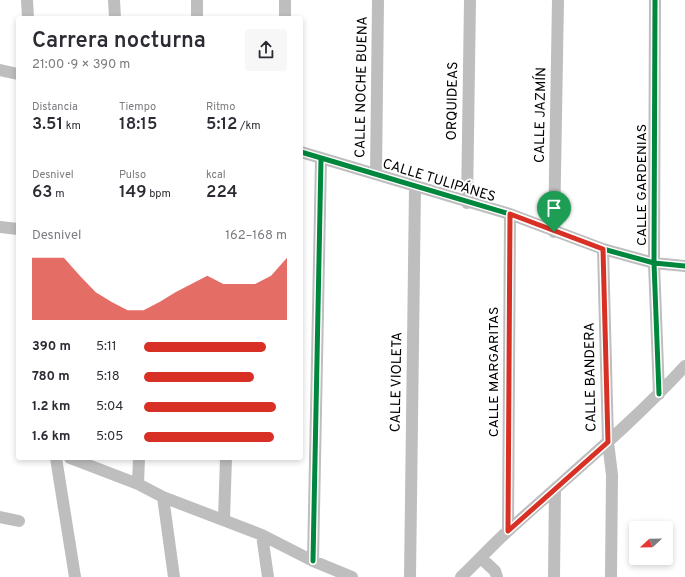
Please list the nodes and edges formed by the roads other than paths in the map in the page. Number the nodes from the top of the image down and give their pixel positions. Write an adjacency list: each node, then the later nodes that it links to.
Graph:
1 (27, 0): 9 (street)
2 (114, 0): 10 (street)
3 (197, 0): 11 (street)
4 (285, 0): 12 (street)
5 (378, 0): 17 (street, CALLE NOCHE BUENA)
6 (470, 0): 19 (street, ORQUIDEAS)
7 (558, 0): 23 (street, CALLE JAZMÍN)
8 (656, 0): 25 (street, CALLE GARDENIAS)
9 (28, 16)
10 (115, 16)
11 (197, 16)
12 (285, 16)
13 (0, 70): 14 (street)
14 (16, 74)
15 (303, 153): 16 (street, CALLE TULIPÁNES)
16 (320, 159): 17 (street, CALLE TULIPÁNES); 43 (street)
17 (376, 174): 18 (street, CALLE TULIPÁNES)
18 (415, 188): 19 (street, CALLE TULIPÁNES); 48 (street, CALLE VIOLETA)
19 (467, 203): 20 (street, CALLE TULIPÁNES)
20 (510, 214): 23 (street, CALLE TULIPÁNES); 40 (street, CALLE MARGARITAS)
21 (0, 227): 22 (street)
22 (16, 229)
23 (554, 232): 24 (street, CALLE TULIPÁNES)
24 (603, 249): 25 (street, CALLE TULIPÁNES); 29 (street, CALLE BANDERA)
25 (654, 264): 26 (street, CALLE TULIPÁNES); 28 (street, CALLE GARDENIAS)
26 (685, 266)
27 (685, 366): 28 (street)
28 (659, 394): 29 (street)
29 (608, 442): 35 (street); 52 (street, CALLE BANDERA)
30 (56, 460): 44 (street)
31 (75, 460): 34 (street)
32 (139, 460): 34 (street)
33 (226, 460): 38 (street)
34 (138, 484): 36 (street)
35 (555, 489): 40 (street); 51 (street)
36 (163, 497): 38 (street); 45 (street)
37 (0, 518): 39 (street)
38 (224, 519): 41 (street)
39 (19, 521)
40 (508, 531): 42 (street)
41 (262, 535): 43 (street); 46 (street)
42 (481, 558): 49 (street); 50 (street)
43 (313, 560): 47 (street)
44 (75, 577)
45 (174, 577)
46 (268, 577)
47 (352, 577)
48 (410, 577)
49 (461, 577)
50 (497, 577)
51 (554, 577)
52 (610, 577)

